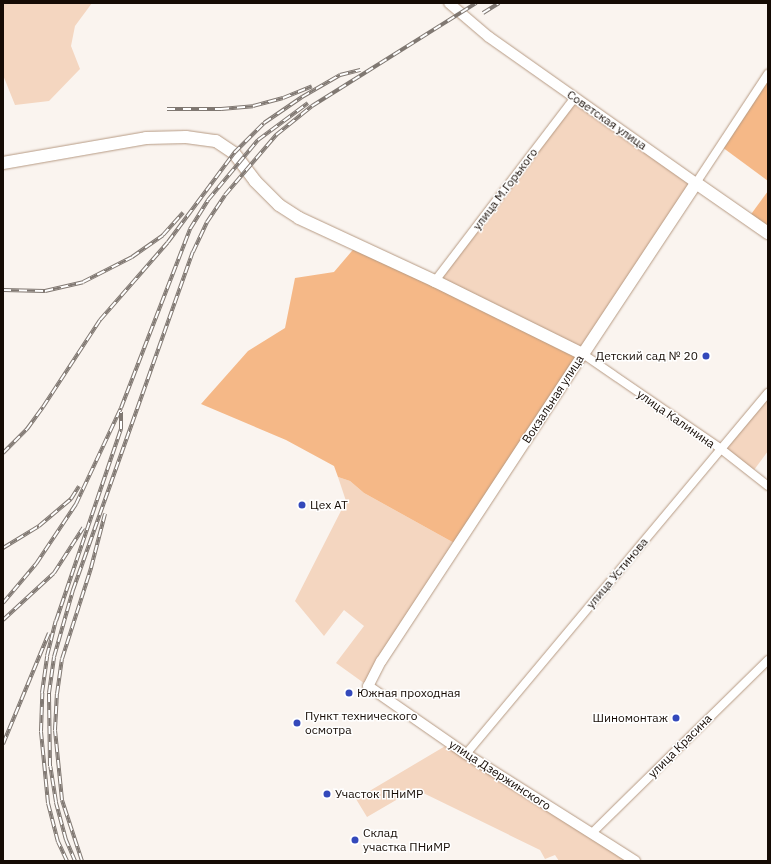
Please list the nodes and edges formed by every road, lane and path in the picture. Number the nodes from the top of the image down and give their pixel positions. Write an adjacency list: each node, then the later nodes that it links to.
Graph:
1 (449, 3): 3 (street, Советская улица)
2 (768, 74): 5 (street, Вокзальная улица)
3 (575, 97): 5 (street, Советская улица); 7 (street, улица М.Горького)
4 (3, 163): 7 (main road)
5 (696, 183): 6 (main road, Советская улица); 8 (main road, Вокзальная улица)
6 (768, 234)
7 (435, 281): 8 (main road)
8 (583, 354): 10 (street, улица Калинина); 13 (street, Вокзальная улица)
9 (768, 392): 10 (street, улица Устинова)
10 (721, 450): 11 (street, улица Калинина); 14 (street, улица Устинова)
11 (768, 486)
12 (768, 660): 15 (street, улица Красина)
13 (368, 686): 14 (street, улица Дзержинского)
14 (466, 754): 15 (street, улица Дзержинского)
15 (592, 834): 16 (street, улица Дзержинского)
16 (635, 861)

